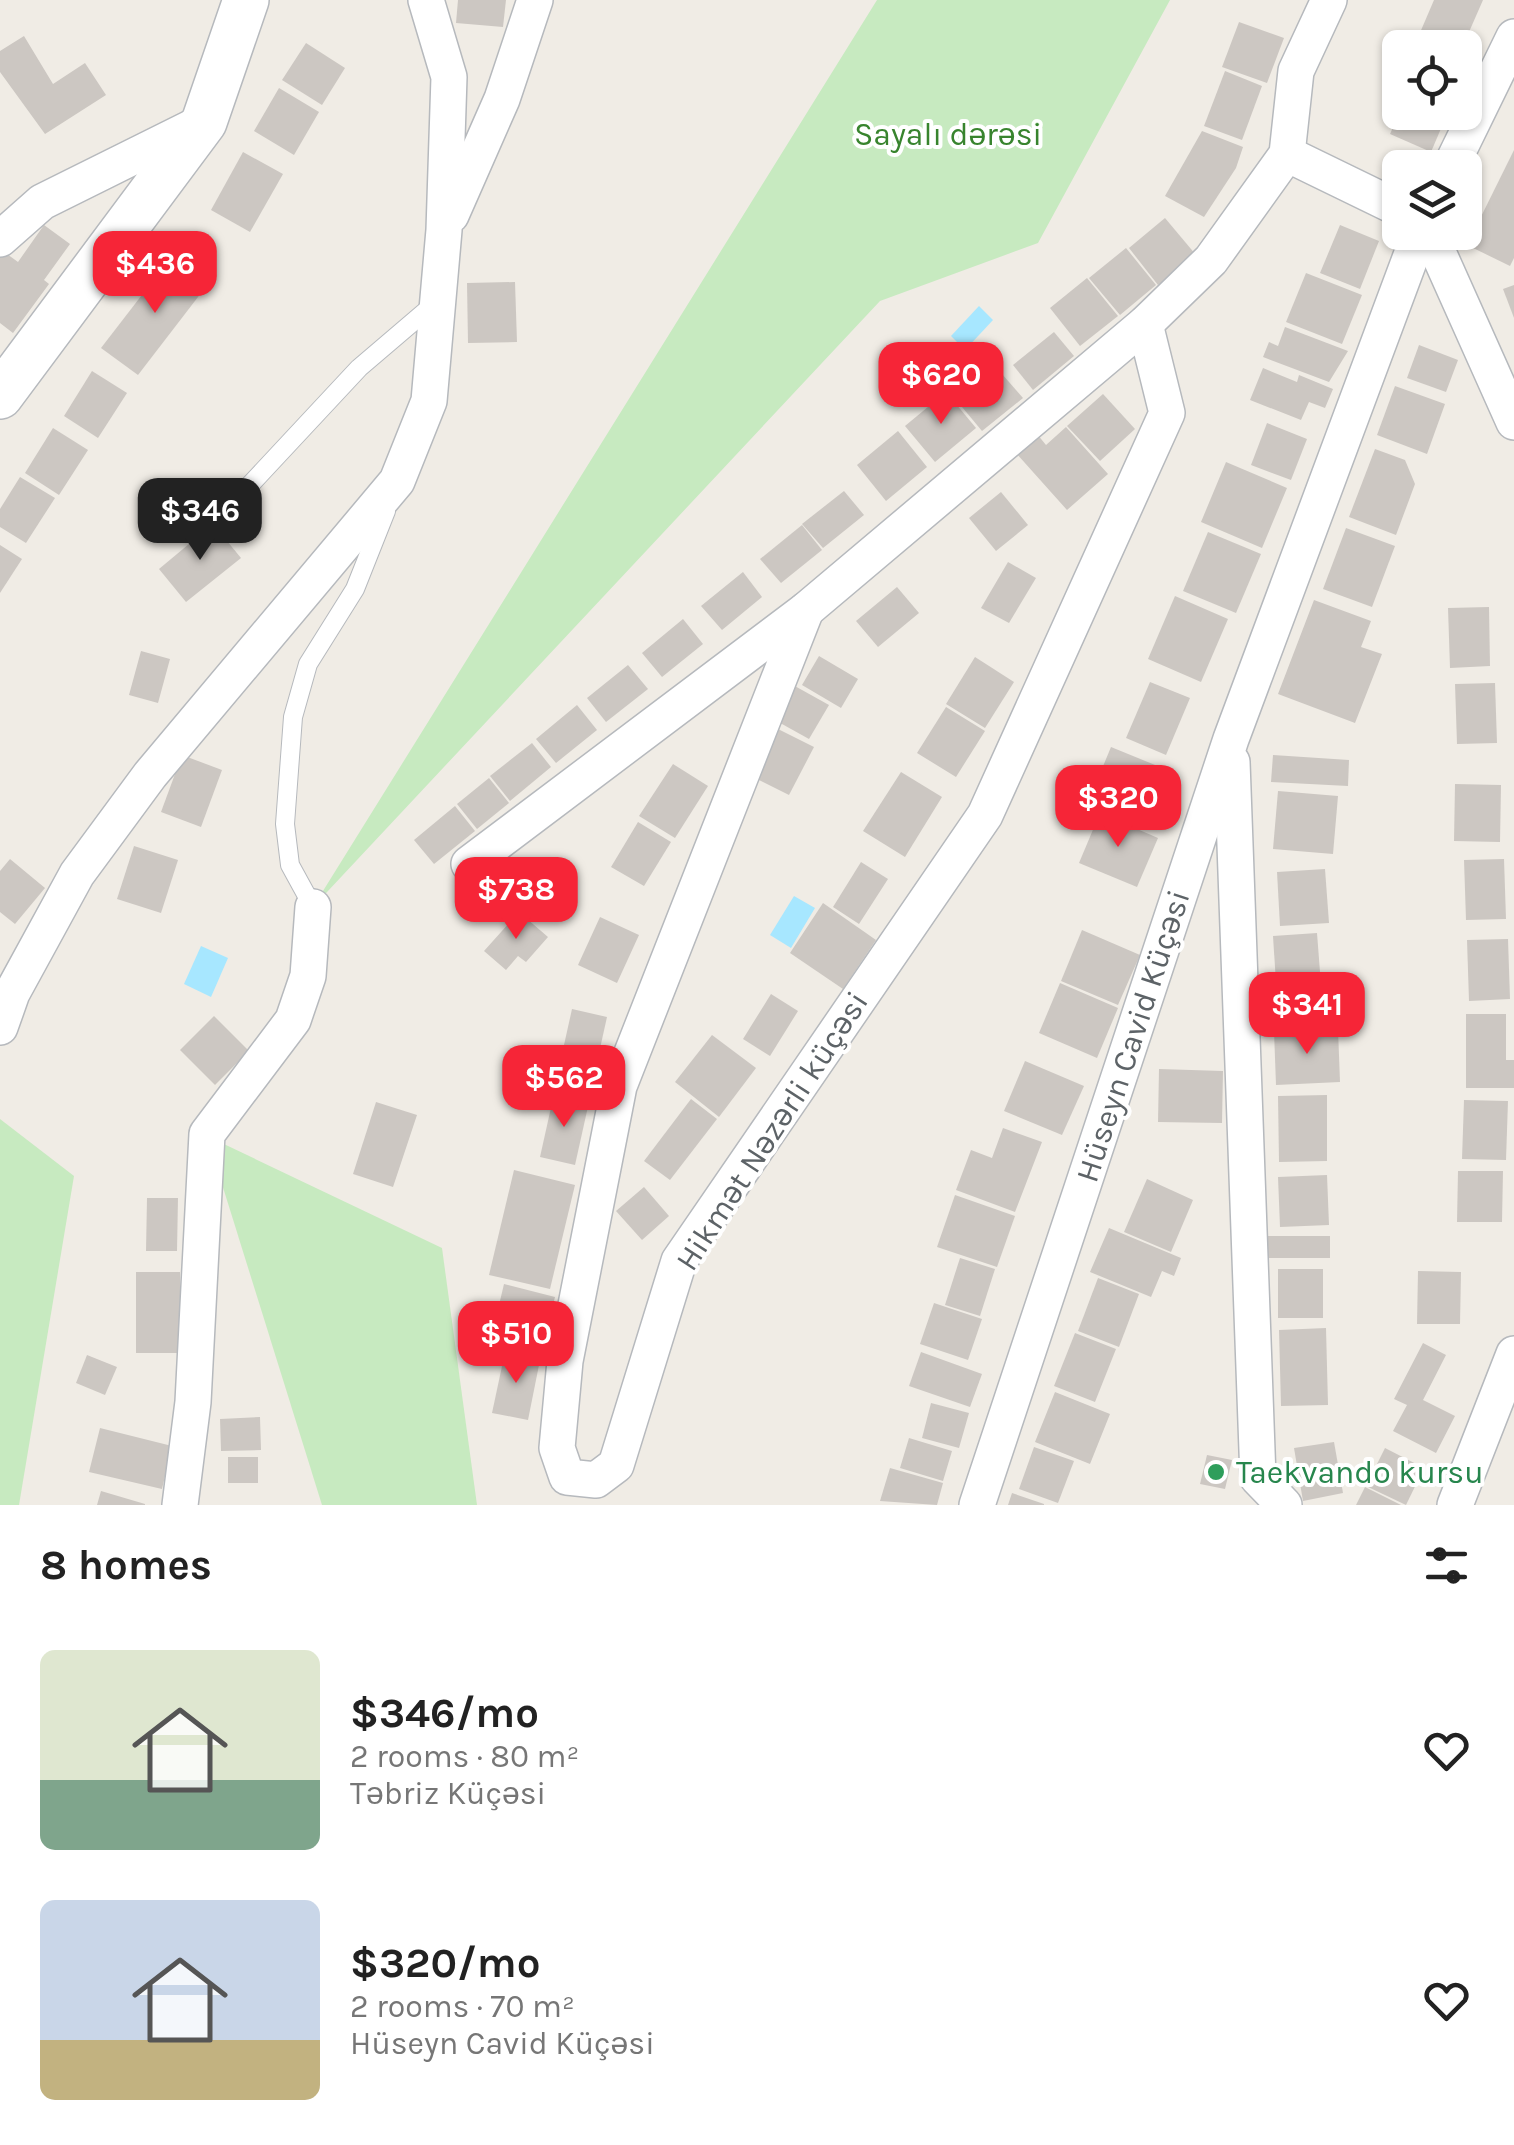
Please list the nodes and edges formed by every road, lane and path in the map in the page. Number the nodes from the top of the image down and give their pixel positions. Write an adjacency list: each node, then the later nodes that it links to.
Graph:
1 (246, 0): 6 (street)
2 (426, 0): 10 (street)
3 (535, 0): 10 (street)
4 (1329, 0): 8 (street, Hikmət Nəzərli küçəsi)
5 (1514, 37): 7 (street)
6 (204, 122): 11 (street); 16 (street)
7 (1459, 150)
8 (1287, 154): 9 (street); 15 (street, Hikmət Nəzərli küçəsi)
9 (1382, 200)
10 (444, 230): 14 (street)
11 (0, 240)
12 (1413, 250): 21 (street, Hüseyn Cavid Küçəsi)
13 (1437, 250): 17 (street)
14 (434, 304): 18 (street); 19 (lane)
15 (1145, 324): 20 (street, Hikmət Nəzərli küçəsi); 20 (street, Hikmət Nəzərli küçəsi)
16 (0, 396)
17 (1514, 422)
18 (398, 481): 23 (lane); 24 (street)
19 (248, 486)
20 (806, 610): 22 (street, Hikmət Nəzərli küçəsi)
21 (1231, 739): 27 (street, Hüseyn Cavid Küçəsi); 28 (street)
22 (469, 864)
23 (313, 907): 26 (street)
24 (0, 1027)
25 (1514, 1354): 29 (street)
26 (180, 1505)
27 (978, 1505)
28 (1284, 1505)
29 (1455, 1505)

